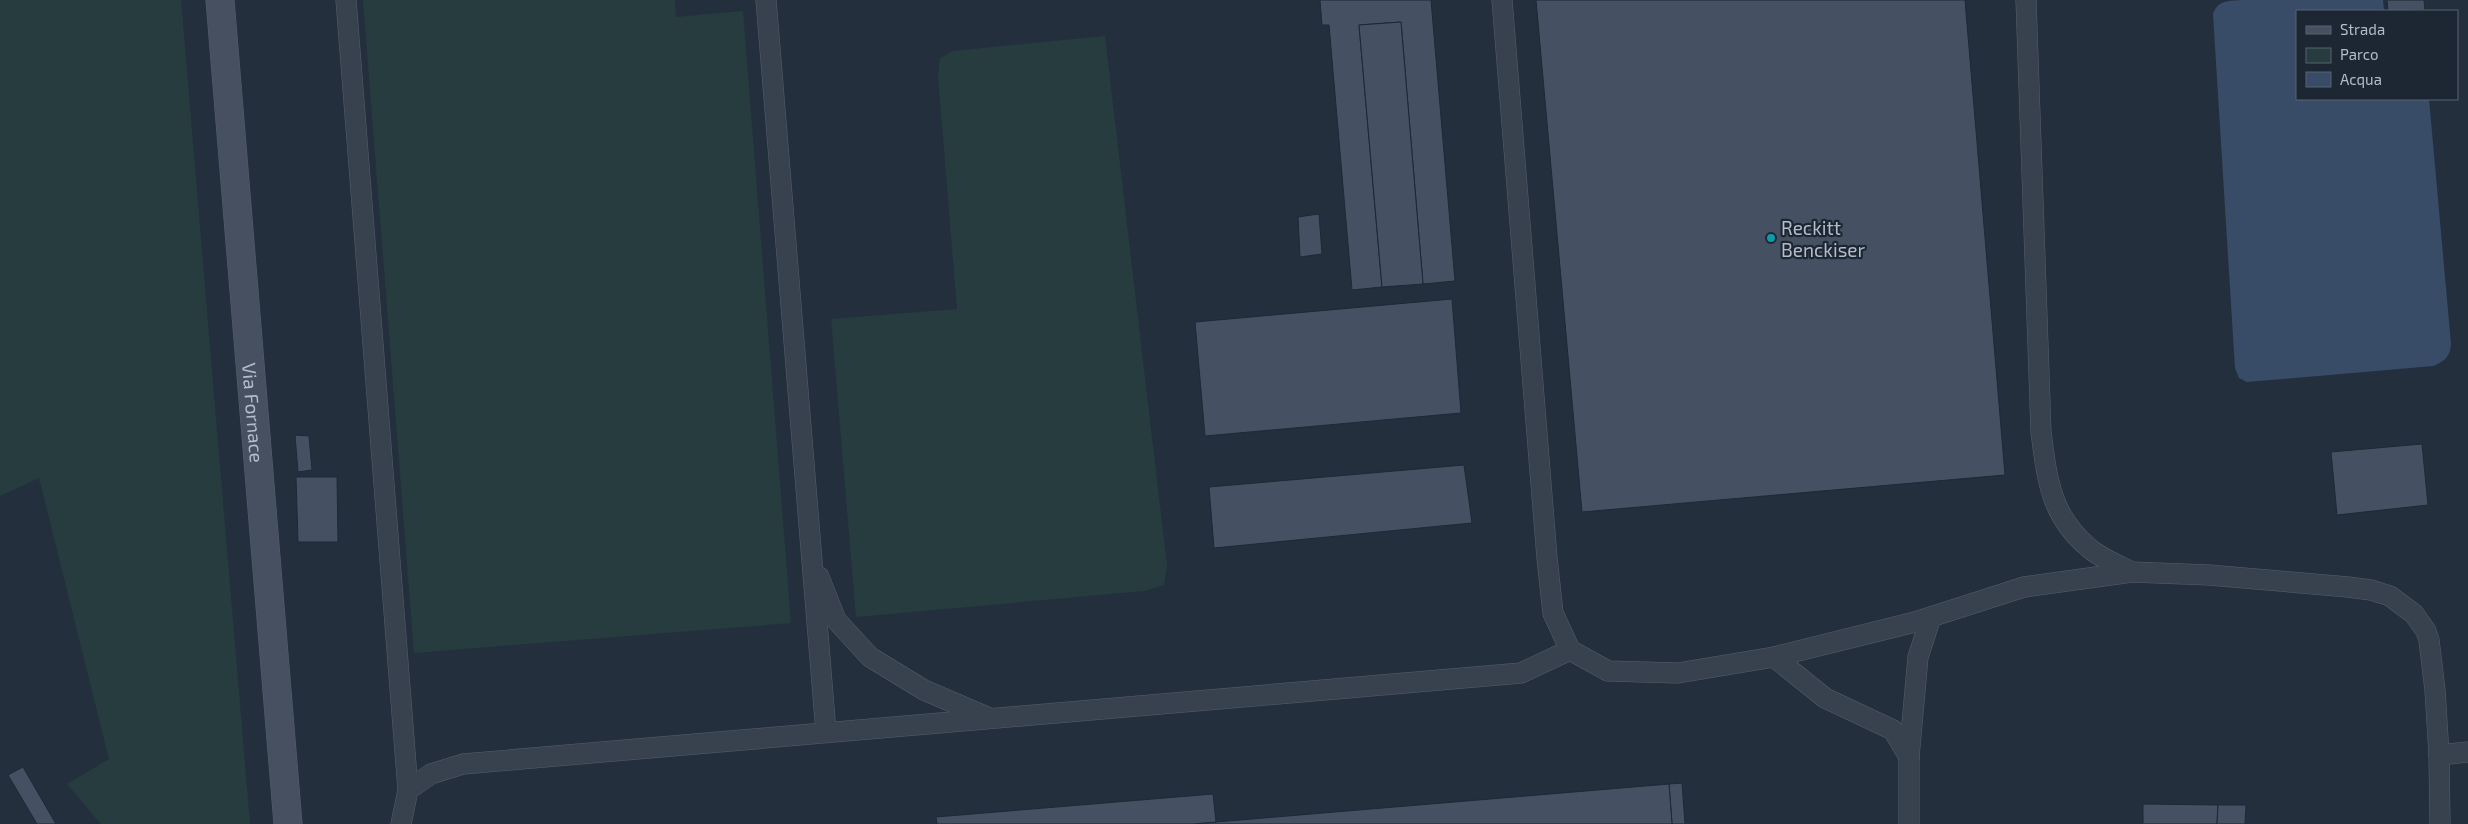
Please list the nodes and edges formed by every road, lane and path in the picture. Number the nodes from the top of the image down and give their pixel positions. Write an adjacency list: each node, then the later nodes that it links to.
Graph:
1 (220, 0): 17 (street, Via Fornace)
2 (346, 0): 16 (lane)
3 (766, 0): 6 (lane)
4 (1502, 0): 9 (lane)
5 (2026, 0): 7 (lane)
6 (811, 556): 11 (lane); 12 (lane)
7 (2132, 572): 8 (lane); 14 (lane)
8 (1931, 617): 10 (lane); 15 (lane)
9 (1570, 650): 10 (lane); 11 (lane)
10 (1774, 658): 15 (lane)
11 (989, 718): 12 (lane)
12 (826, 732): 16 (lane)
13 (2468, 752): 14 (lane)
14 (2439, 755): 20 (lane)
15 (1909, 757): 19 (lane)
16 (408, 790): 18 (lane)
17 (288, 824)
18 (401, 824)
19 (1909, 824)
20 (2440, 824)

